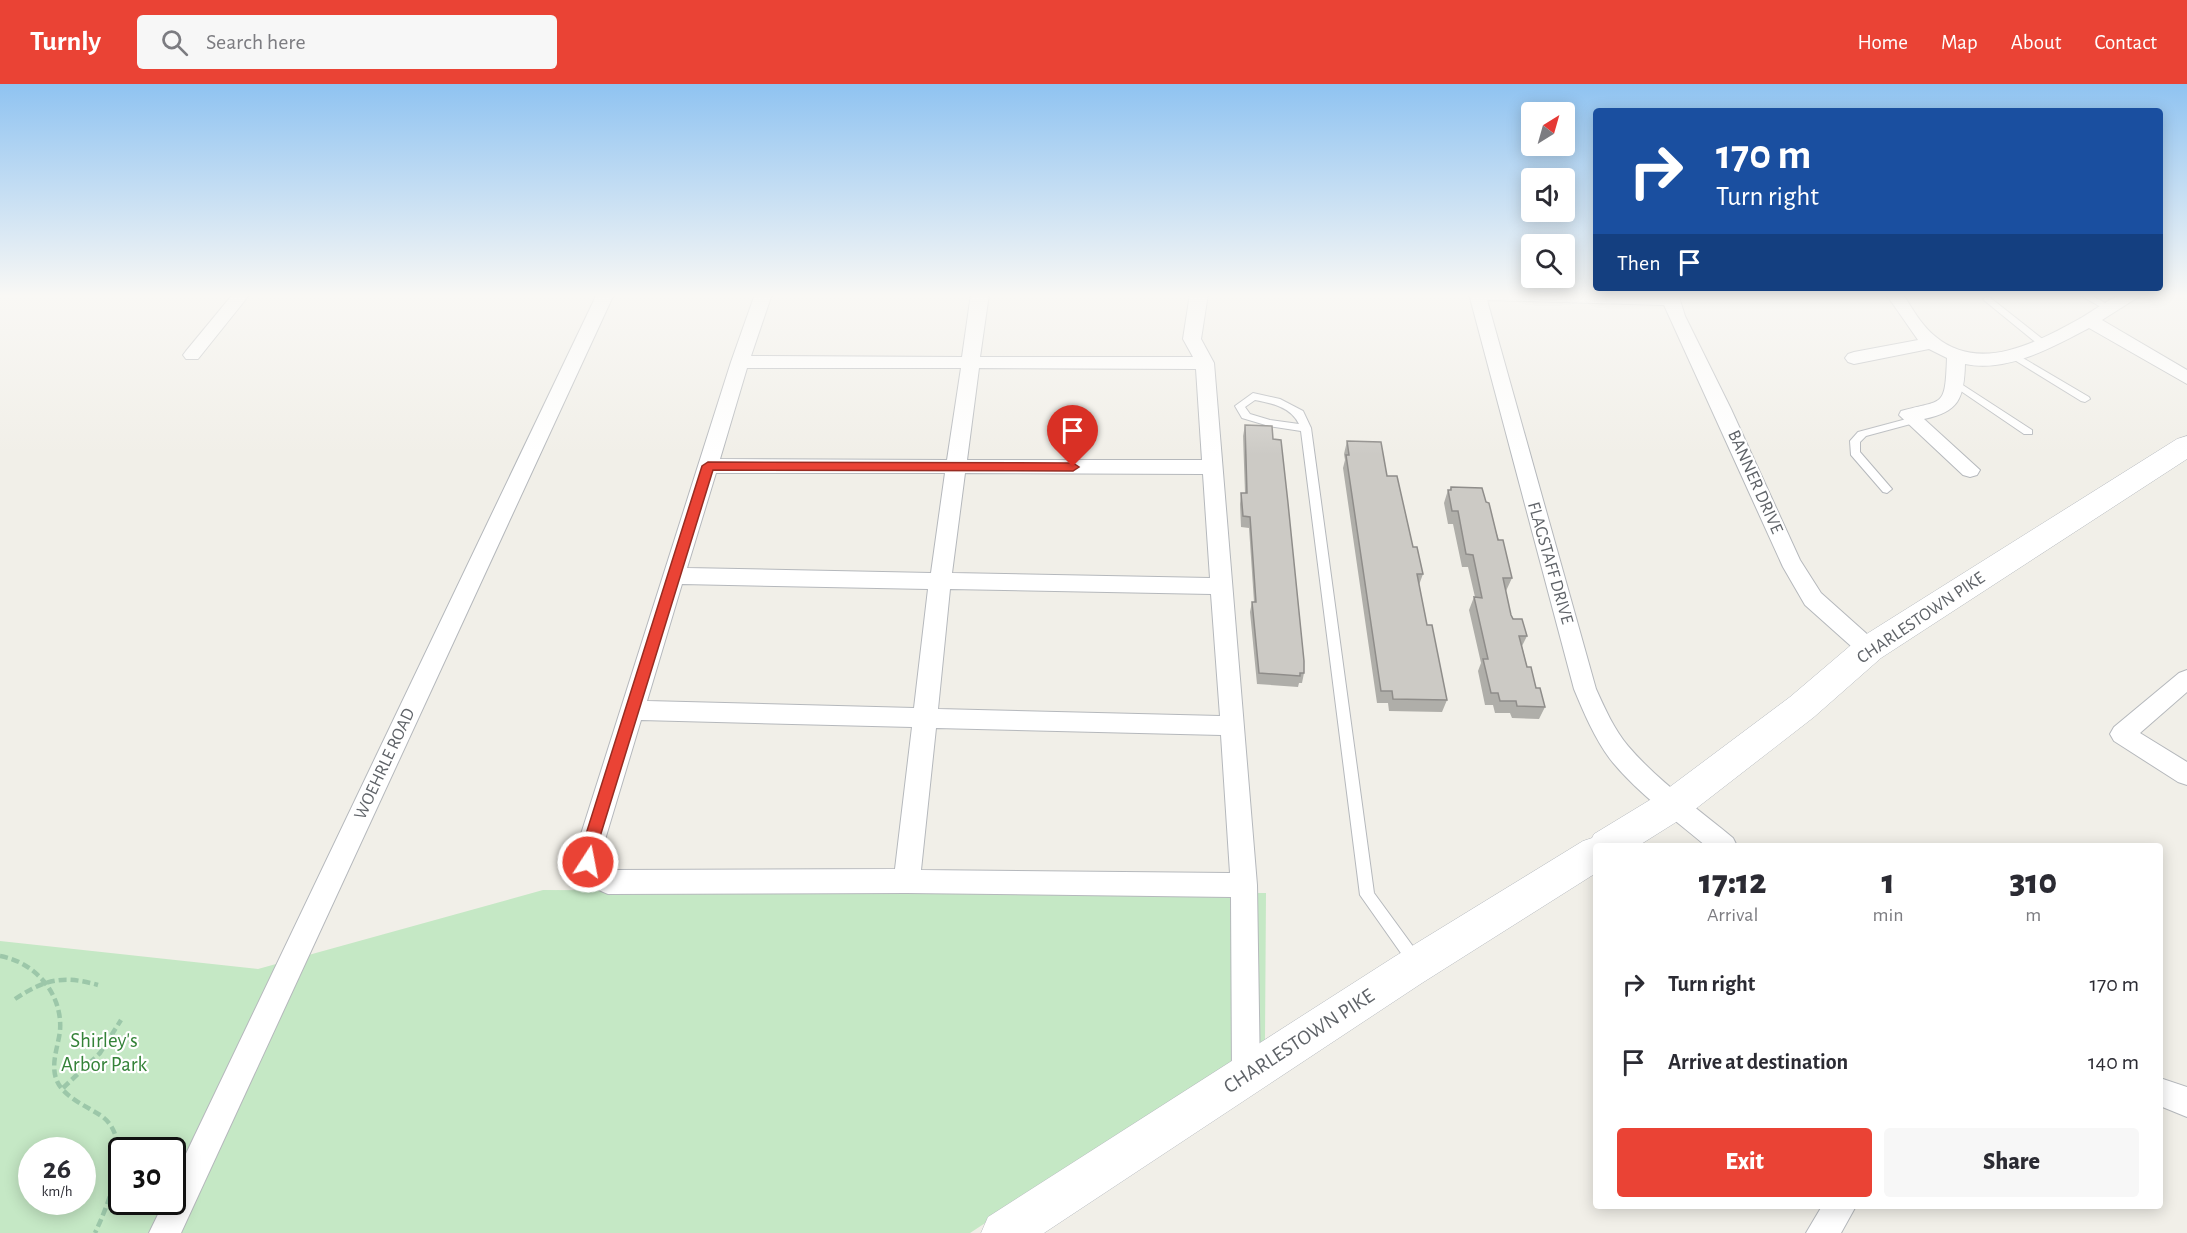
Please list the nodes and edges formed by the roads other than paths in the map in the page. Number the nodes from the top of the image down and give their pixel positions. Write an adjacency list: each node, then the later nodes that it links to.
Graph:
1 (198, 348): 13 (street)
2 (581, 348): 51 (street, WOEHRLE ROAD)
3 (745, 348): 16 (street)
4 (974, 348): 17 (street)
5 (1197, 348): 18 (street)
6 (1491, 348): 40 (street, FLAGSTAFF DRIVE)
7 (1692, 348): 34 (street, BANNER DRIVE)
8 (1908, 348): 15 (street)
9 (1941, 348): 14 (street)
10 (2029, 348): 12 (street)
11 (2136, 348): 19 (street)
12 (2011, 354): 14 (street); 21 (lane)
13 (192, 355)
14 (1956, 356): 20 (street)
15 (1854, 358)
16 (740, 362): 17 (street); 26 (street)
17 (972, 363): 18 (street); 27 (street)
18 (1205, 363): 28 (street)
19 (2187, 378)
20 (1955, 383): 22 (street); 24 (lane)
21 (2085, 399)
22 (1914, 420): 29 (street); 30 (lane)
23 (1306, 428): 23 (lane); 46 (lane)
24 (2028, 432)
25 (2187, 446): 34 (street, CHARLESTOWN PIKE)
26 (708, 466): 27 (street); 31 (street)
27 (956, 467): 28 (street); 32 (street)
28 (1213, 467): 33 (street)
29 (1970, 470)
30 (1887, 489)
31 (674, 576): 32 (street); 36 (street)
32 (940, 581): 33 (street); 37 (street)
33 (1222, 586): 38 (street)
34 (1869, 650): 40 (street, CHARLESTOWN PIKE)
35 (2187, 679): 39 (street)
36 (632, 710): 37 (street); 44 (street)
37 (924, 717): 38 (street); 44 (street)
38 (1232, 726): 45 (street)
39 (2187, 775)
40 (1676, 803): 41 (street, CHARLESTOWN PIKE); 42 (street, FLAGSTAFF DRIVE)
41 (1612, 843)
42 (1721, 843)
43 (1593, 855): 46 (street, CHARLESTOWN PIKE)
44 (907, 881): 45 (street)
45 (1244, 885): 47 (street)
46 (1418, 964): 47 (street, CHARLESTOWN PIKE)
47 (1246, 1075): 52 (street, CHARLESTOWN PIKE)
48 (2163, 1093): 49 (street)
49 (2187, 1102)
50 (1839, 1209): 53 (street)
51 (165, 1233)
52 (1004, 1233)
53 (1822, 1233)

